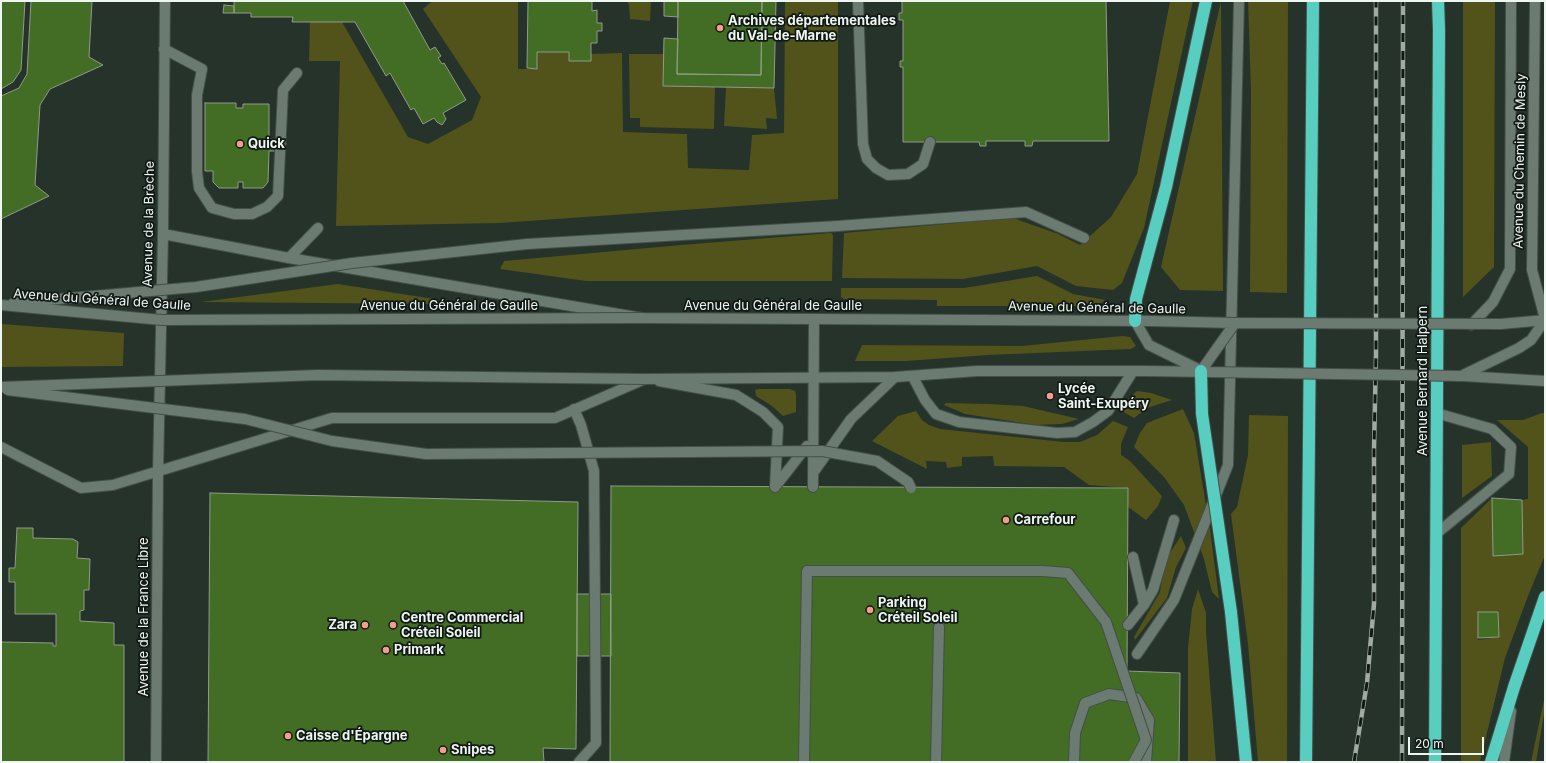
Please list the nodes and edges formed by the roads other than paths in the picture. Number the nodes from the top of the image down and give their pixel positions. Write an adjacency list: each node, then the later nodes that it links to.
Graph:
1 (165, 1): 9 (main road, Avenue de la Brèche)
2 (858, 1): 11 (main road)
3 (1206, 1): 20 (highway)
4 (1239, 1): 47 (main road)
5 (1313, 1): 57 (highway)
6 (1438, 1): 33 (highway, Avenue Bernard Halpern)
7 (1511, 1): 22 (main road)
8 (1535, 1): 19 (main road, Avenue du Chemin de Mesly)
9 (164, 49): 10 (main road); 13 (main road, Avenue de la Brèche)
10 (297, 72)
11 (930, 142)
12 (318, 228): 15 (main road)
13 (163, 234): 15 (main road); 36 (main road, Avenue de la Brèche)
14 (1084, 238): 16 (main road, bridge)
15 (289, 258): 17 (main road)
16 (1, 305): 17 (main road, Avenue du Général de Gaulle, bridge)
17 (642, 318): 18 (main road, Avenue du Général de Gaulle)
18 (814, 320): 20 (main road, Avenue du Général de Gaulle); 26 (main road)
19 (1545, 320): 22 (main road, Avenue du Général de Gaulle, bridge); 25 (main road)
20 (1135, 321): 21 (main road, Avenue du Général de Gaulle, bridge); 24 (main road, bridge)
21 (1236, 323): 22 (main road, Avenue du Général de Gaulle, bridge); 24 (main road, bridge)
22 (1471, 325)
23 (1133, 371): 24 (main road, bridge); 28 (main road); 28 (main road)
24 (1202, 371): 25 (main road, bridge); 56 (highway, bridge)
25 (1461, 376): 30 (main road)
26 (814, 377): 27 (main road); 29 (main road); 34 (main road)
27 (895, 377): 28 (main road); 37 (main road)
28 (913, 377)
29 (645, 379): 31 (main road, bridge); 32 (main road); 34 (main road)
30 (1545, 381)
31 (1, 388): 39 (main road, bridge)
32 (574, 409): 36 (main road); 50 (main road)
33 (1436, 413): 41 (highway, Avenue Bernard Halpern); 41 (main road)
34 (813, 437): 37 (main road)
35 (1, 447): 36 (main road)
36 (158, 472): 49 (main road, Avenue de la France Libre)
37 (813, 473): 38 (main road)
38 (813, 487)
39 (911, 488)
40 (1174, 520): 44 (main road)
41 (1436, 534): 58 (highway, Avenue Bernard Halpern)
42 (1133, 557): 44 (main road)
43 (1545, 597): 48 (highway)
44 (1144, 605): 45 (main road)
45 (1128, 625)
46 (939, 627): 52 (main road)
47 (1138, 654)
48 (1514, 687): 59 (highway); 60 (main road)
49 (156, 762)
50 (579, 762)
51 (804, 762): 54 (main road, bridge)
52 (936, 762)
53 (1074, 762): 55 (main road)
54 (1134, 762)
55 (1146, 762)
56 (1246, 762)
57 (1306, 762)
58 (1435, 762)
59 (1491, 762)
60 (1504, 762)

